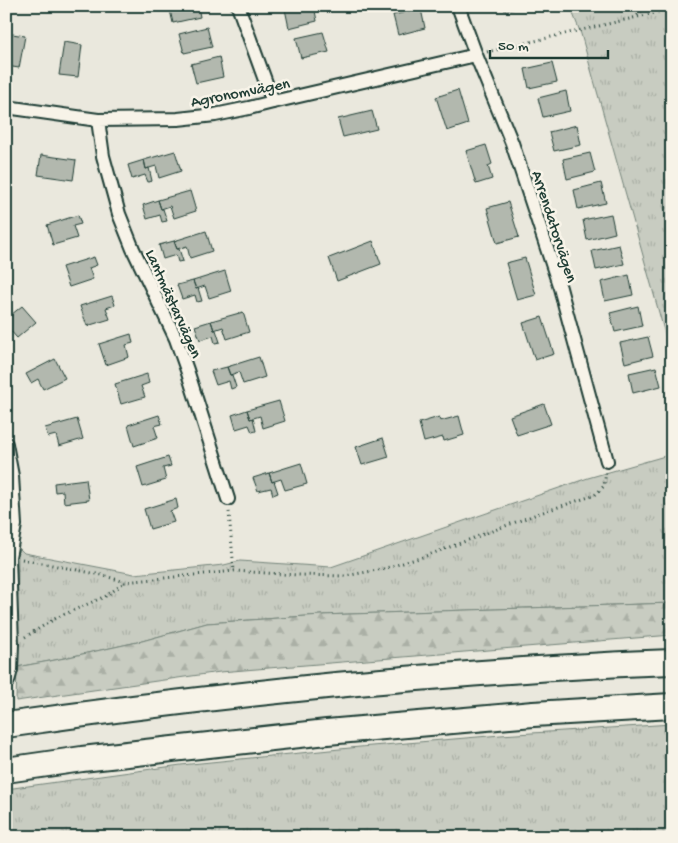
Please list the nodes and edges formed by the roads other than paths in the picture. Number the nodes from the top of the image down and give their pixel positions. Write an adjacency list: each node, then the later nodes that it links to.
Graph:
1 (238, 6): 4 (street)
2 (458, 6): 3 (street, Arrendatorvägen)
3 (476, 55): 4 (street, Agronomvägen); 8 (street, Arrendatorvägen)
4 (273, 102): 6 (street, Agronomvägen)
5 (6, 107): 6 (street, Agronomvägen)
6 (98, 120): 9 (street, Lantmästarvägen)
7 (6, 444): 10 (street)
8 (607, 461)
9 (228, 499)
10 (8, 556): 12 (street)
11 (672, 662): 14 (highway)
12 (6, 682)
13 (672, 706): 15 (highway)
14 (6, 725)
15 (6, 770)

